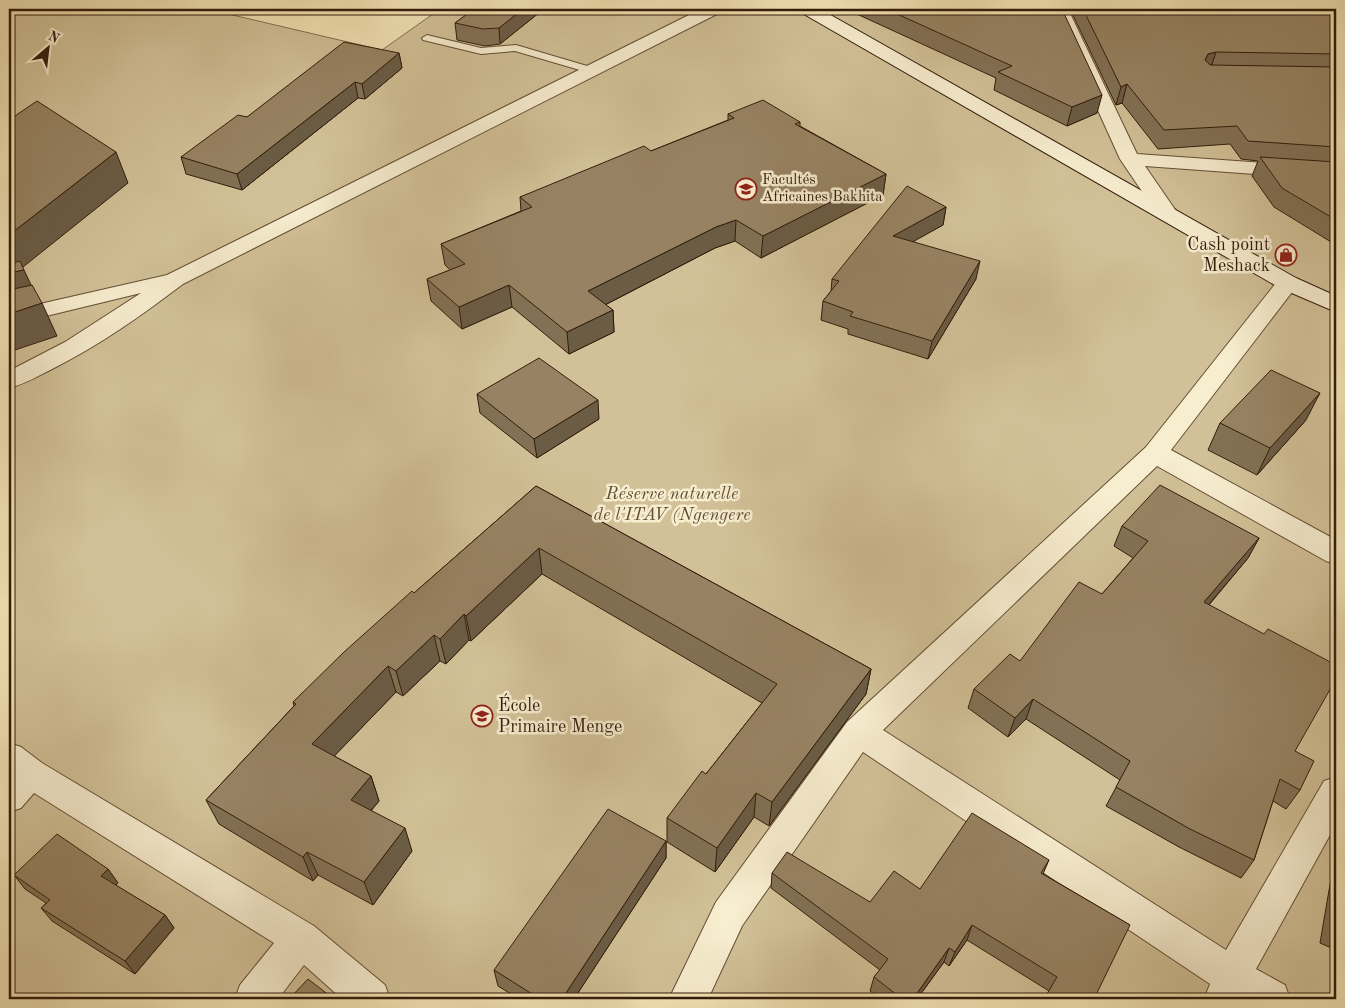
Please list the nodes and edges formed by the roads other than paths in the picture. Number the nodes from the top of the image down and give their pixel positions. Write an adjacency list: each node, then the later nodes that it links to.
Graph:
1 (713, 9): 5 (street)
2 (808, 9): 8 (street)
3 (1060, 9): 6 (street)
4 (427, 38): 5 (lane)
5 (590, 70): 9 (street)
6 (1130, 159): 7 (street); 8 (street)
7 (1336, 174)
8 (1165, 212): 10 (street)
9 (175, 279): 12 (street); 13 (street)
10 (1288, 283): 11 (street); 14 (street)
11 (1336, 305)
12 (9, 318)
13 (9, 380)
14 (1155, 453): 15 (street); 16 (street)
15 (1336, 553)
16 (859, 732): 20 (street); 23 (street)
17 (16, 776): 19 (street)
18 (1336, 792): 20 (street)
19 (301, 939): 21 (street); 22 (street)
20 (1228, 988): 24 (street)
21 (254, 999)
22 (371, 999)
23 (688, 999)
24 (1271, 999)

